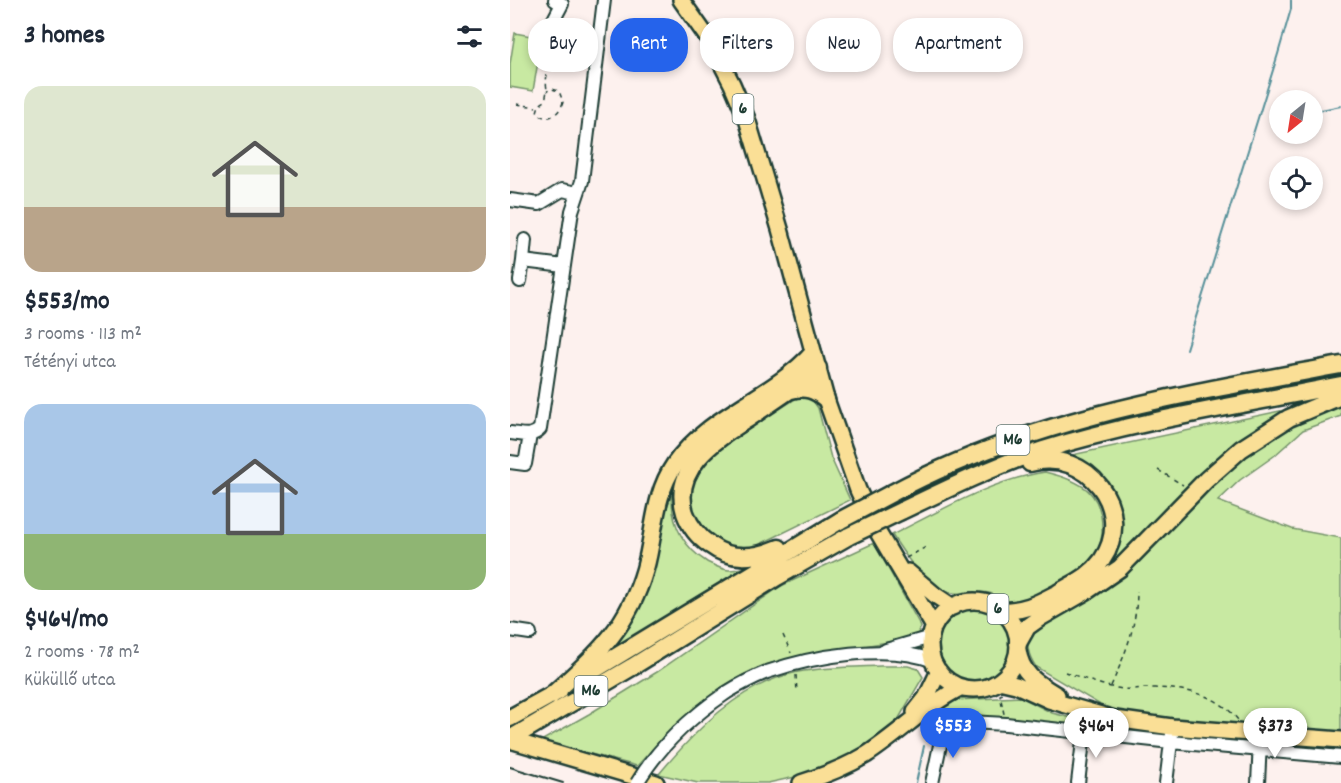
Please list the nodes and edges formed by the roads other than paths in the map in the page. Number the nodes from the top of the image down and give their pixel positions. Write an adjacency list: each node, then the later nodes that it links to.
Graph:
1 (555, 0): 4 (street)
2 (604, 0): 5 (street)
3 (681, 0): 13 (main road, 6)
4 (555, 18)
5 (598, 47)
6 (595, 72): 7 (street)
7 (578, 193): 8 (street); 11 (street)
8 (510, 200)
9 (525, 240): 10 (street)
10 (523, 261): 11 (street); 12 (street)
11 (564, 266): 20 (street)
12 (520, 281)
13 (816, 360): 16 (highway); 18 (main road, 6); 35 (highway)
14 (1341, 365): 23 (highway, M6, bridge)
15 (1341, 385): 22 (highway, M6)
16 (790, 390): 18 (highway); 23 (highway)
17 (1341, 396): 30 (highway)
18 (826, 399): 24 (main road, 6)
19 (510, 433): 20 (street)
20 (530, 435): 21 (street)
21 (510, 462)
22 (966, 481): 26 (highway); 35 (highway, M6, bridge)
23 (834, 524): 35 (highway, M6)
24 (897, 562): 25 (main road, 6); 28 (main road, 6)
25 (953, 607): 26 (main road, 6); 28 (main road)
26 (1001, 610): 30 (main road, 6)
27 (510, 630): 29 (street)
28 (933, 632): 31 (street); 32 (main road, 6)
29 (530, 633)
30 (1018, 646): 34 (main road, 6); 36 (main road, 6)
31 (872, 653): 32 (street); 46 (street, bridge)
32 (937, 666): 33 (main road); 38 (main road)
33 (962, 687): 34 (main road); 38 (main road)
34 (1001, 687): 36 (main road, 6)
35 (547, 704): 37 (highway, M6); 42 (highway, M6)
36 (1082, 709): 40 (main road, 6)
37 (510, 718)
38 (906, 724): 48 (main road)
39 (1084, 732): 40 (street); 49 (street); 50 (street)
40 (1172, 734): 41 (main road, 6); 51 (street)
41 (1208, 737): 44 (street); 44 (main road, 6)
42 (510, 739): 47 (main road)
43 (1341, 740): 44 (main road, 6)
44 (1260, 741): 45 (street); 52 (street)
45 (1341, 757)
46 (637, 783)
47 (656, 783)
48 (801, 783)
49 (932, 783)
50 (1078, 783)
51 (1166, 783)
52 (1258, 783)

